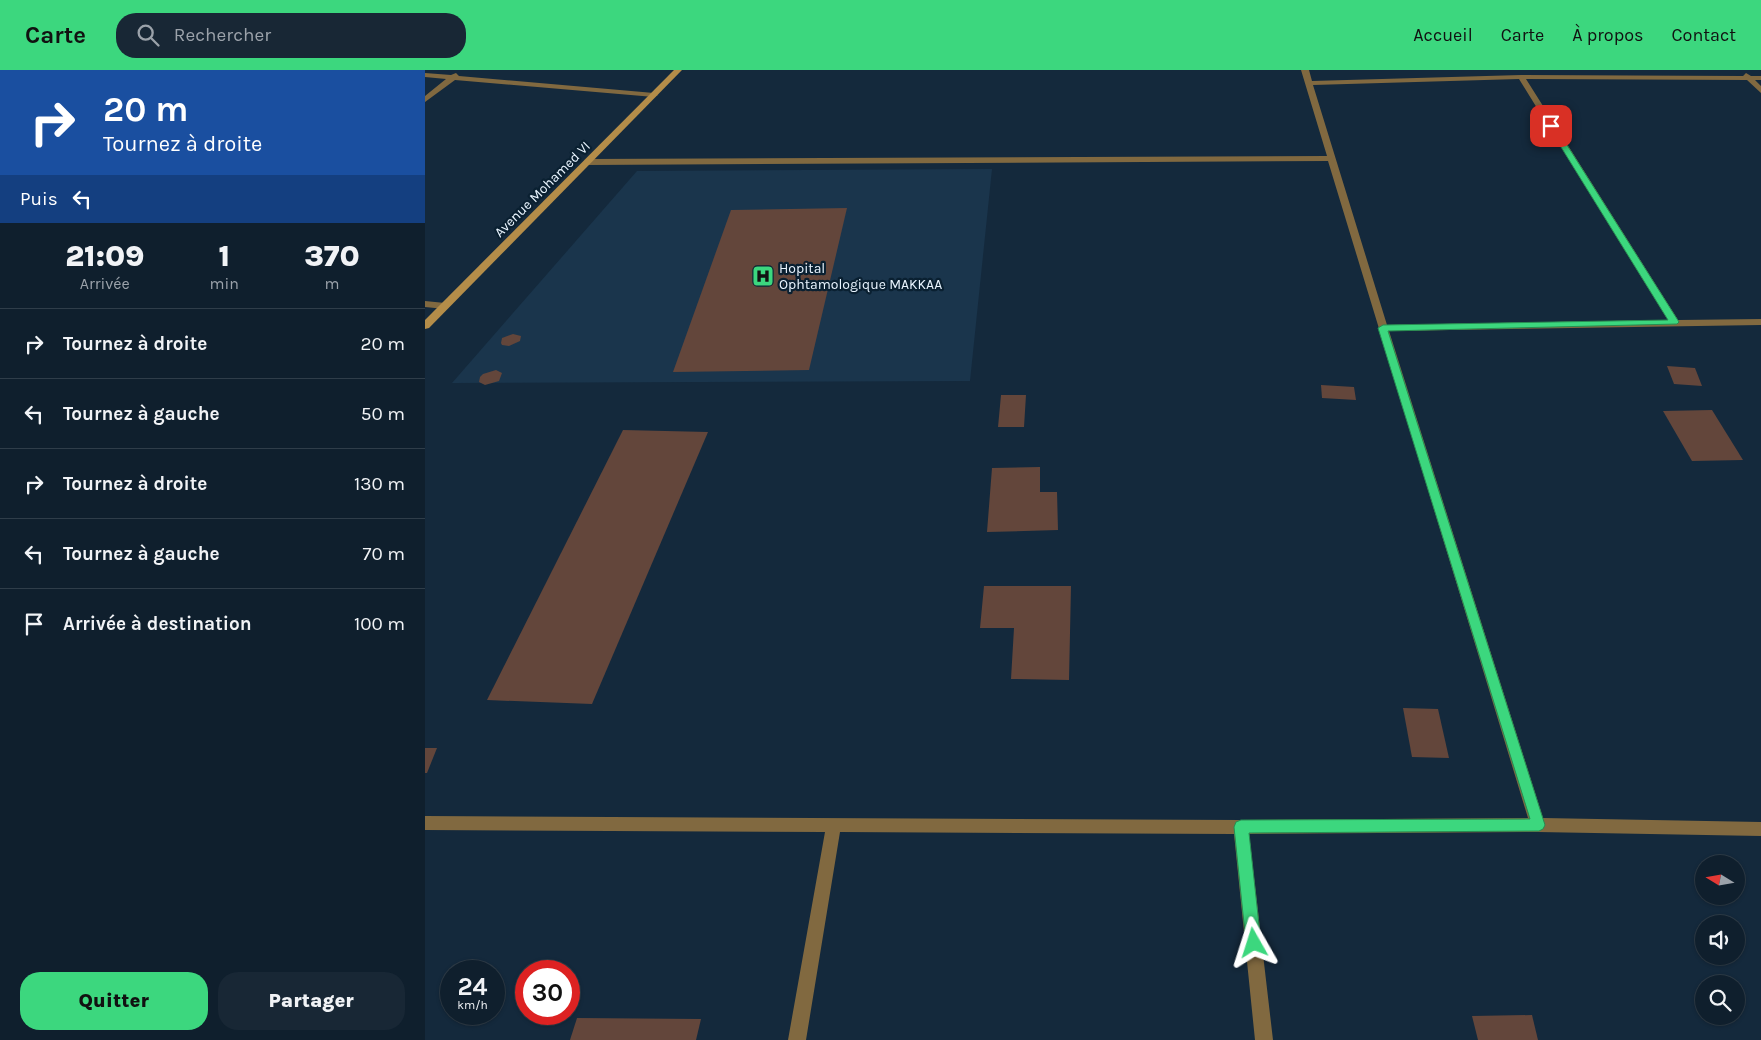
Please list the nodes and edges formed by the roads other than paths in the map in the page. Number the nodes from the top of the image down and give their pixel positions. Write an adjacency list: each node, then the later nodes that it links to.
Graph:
1 (463, 70): 7 (street)
2 (678, 70): 12 (street, Avenue Mohamed VI)
3 (1305, 70): 10 (street)
4 (1741, 70): 8 (street)
5 (425, 75): 7 (street)
6 (1521, 77): 8 (street); 10 (street); 18 (street)
7 (453, 78): 12 (street); 13 (street)
8 (1749, 78): 9 (street); 11 (street)
9 (1761, 78)
10 (1309, 83): 14 (street)
11 (1761, 92)
12 (654, 95): 15 (street, Avenue Mohamed VI)
13 (425, 100)
14 (1332, 158): 15 (street); 21 (street)
15 (588, 162): 17 (street, Avenue Mohamed VI)
16 (425, 304): 17 (street)
17 (445, 306): 20 (street, Avenue Mohamed VI)
18 (1674, 322): 19 (street); 21 (street)
19 (1761, 322)
20 (425, 326)
21 (1383, 328): 24 (street)
22 (425, 822): 23 (street)
23 (834, 824): 25 (street); 27 (street)
24 (1539, 825): 25 (street); 26 (street)
25 (1241, 827): 28 (street)
26 (1761, 829)
27 (797, 1040)
28 (1264, 1040)

